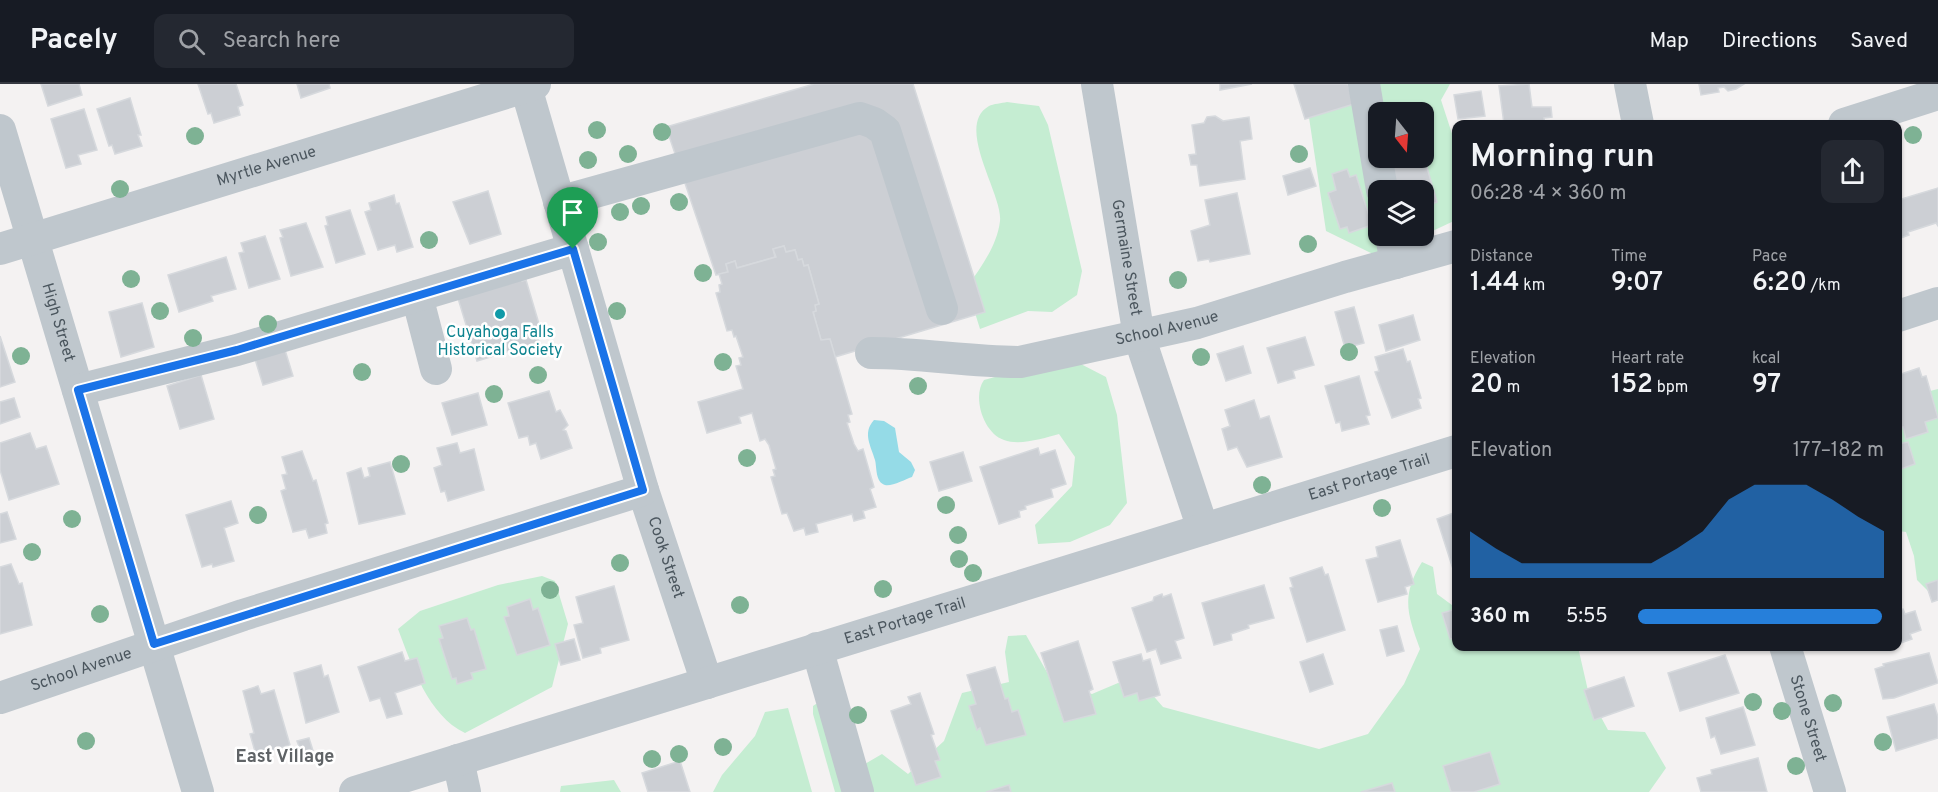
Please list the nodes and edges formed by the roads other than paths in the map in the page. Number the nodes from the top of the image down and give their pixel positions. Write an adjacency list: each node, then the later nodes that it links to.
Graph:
1 (1097, 84): 20 (street, Germaine Street)
2 (1364, 84): 9 (street)
3 (1630, 84): 6 (street)
4 (528, 85): 10 (street, Cook Street); 11 (street, Myrtle Avenue)
5 (1938, 94): 7 (street)
6 (1637, 120)
7 (1857, 120)
8 (0, 130): 11 (street, High Street)
9 (1380, 180)
10 (558, 202): 14 (street, Cook Street); 18 (street)
11 (33, 239): 13 (street, Myrtle Avenue); 23 (street, High Street)
12 (1452, 246): 15 (street, School Avenue)
13 (0, 249)
14 (573, 249): 16 (street); 25 (street, Cook Street)
15 (1394, 249): 20 (street, School Avenue)
16 (417, 296): 22 (street); 23 (street)
17 (1938, 303): 19 (street)
18 (942, 309)
19 (1902, 315)
20 (1139, 336): 21 (street, School Avenue); 26 (street, Germaine Street)
21 (871, 353)
22 (436, 369)
23 (78, 390): 27 (street, High Street)
24 (1452, 452): 26 (street, East Portage Trail)
25 (643, 490): 27 (street, School Avenue); 30 (street, Cook Street)
26 (1203, 529): 28 (street, East Portage Trail)
27 (154, 644): 31 (street, School Avenue); 34 (street, High Street)
28 (817, 648): 30 (street, East Portage Trail); 37 (street)
29 (1787, 651): 38 (street, Stone Street)
30 (707, 683): 32 (street, East Portage Trail)
31 (0, 698)
32 (458, 760): 33 (street, East Portage Trail); 36 (street)
33 (399, 785): 35 (street, East Portage Trail)
34 (198, 792)
35 (355, 792)
36 (465, 792)
37 (858, 792)
38 (1830, 792)

